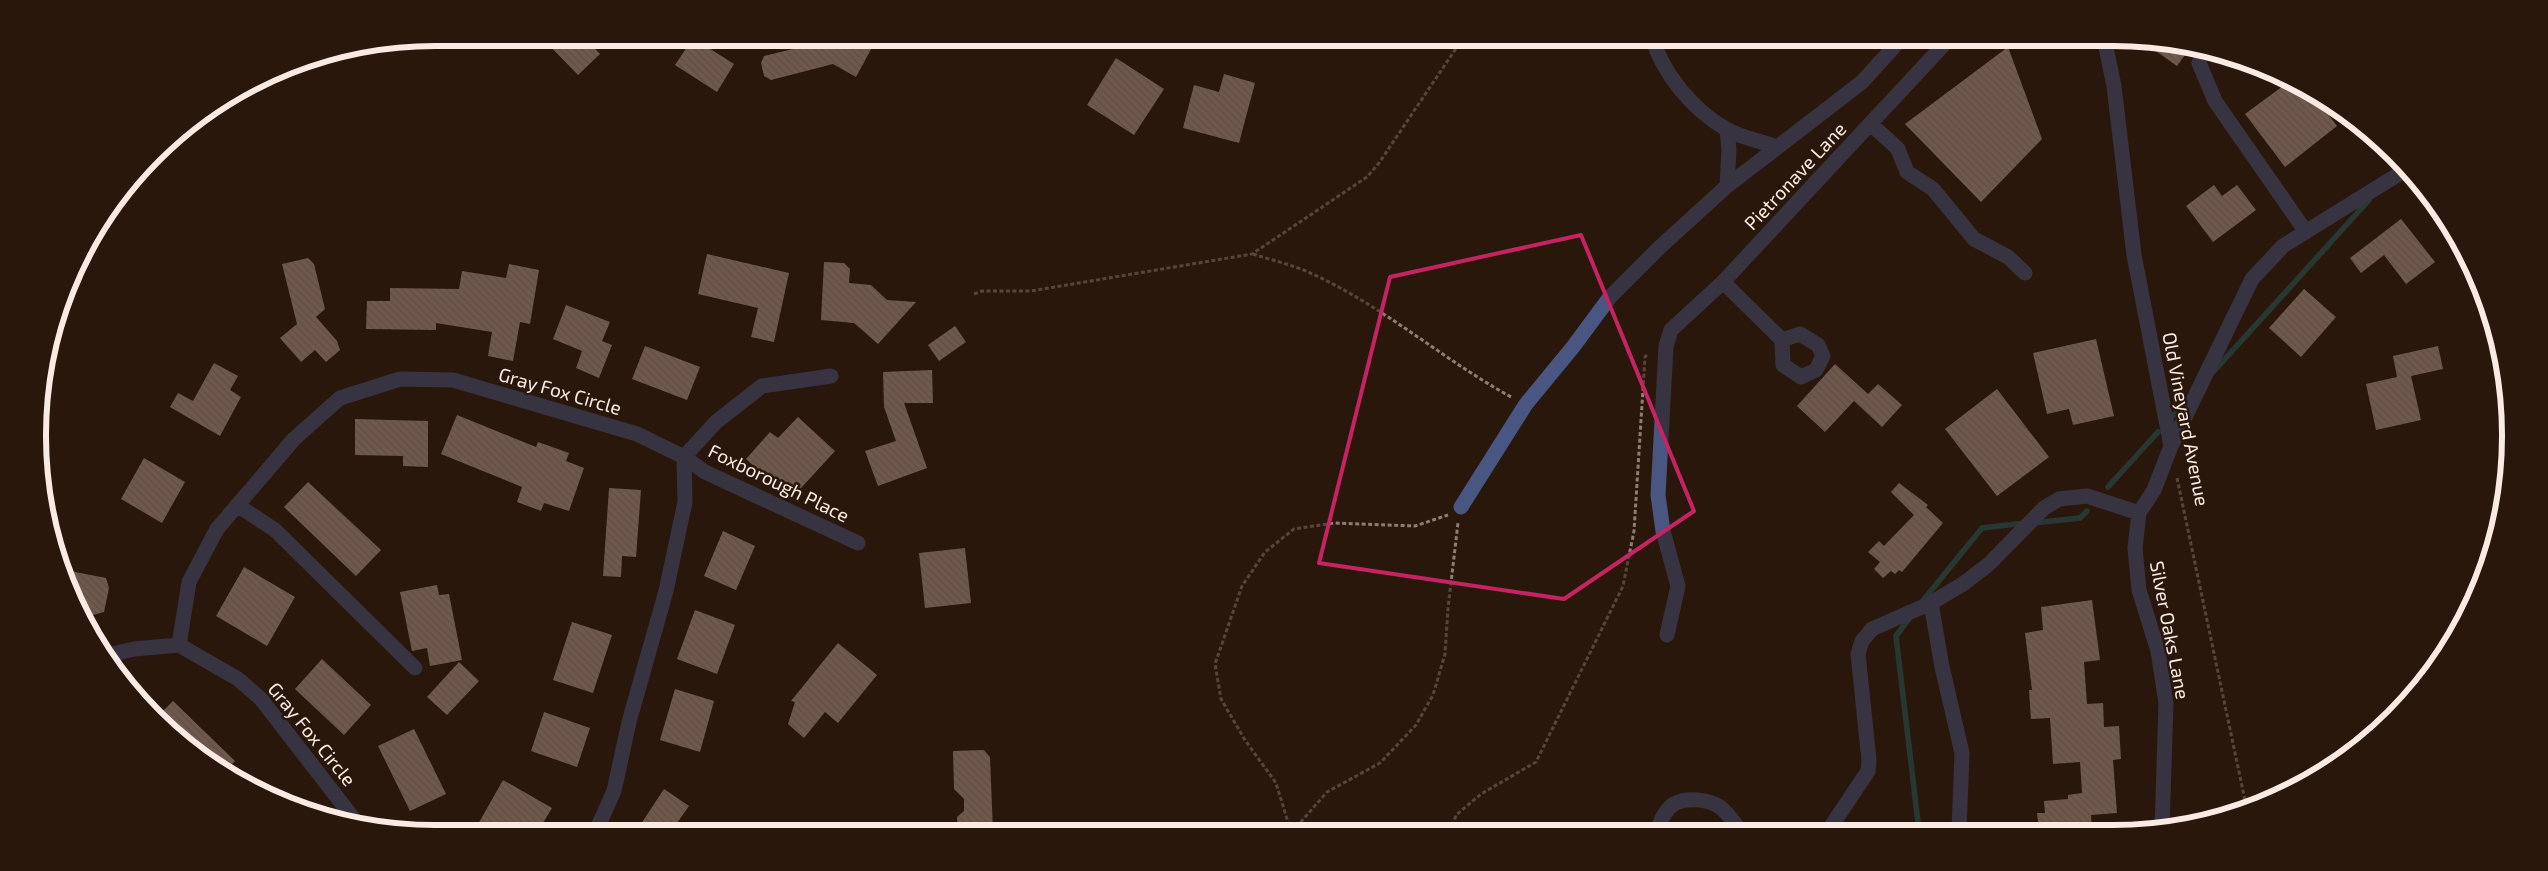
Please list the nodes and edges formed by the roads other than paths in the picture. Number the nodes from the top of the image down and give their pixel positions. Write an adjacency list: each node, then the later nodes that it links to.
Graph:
1 (1656, 46): 7 (street)
2 (1895, 46): 8 (street)
3 (1943, 46): 6 (street, Pietronave Lane)
4 (2106, 46): 16 (street, Old Vineyard Avenue)
5 (2199, 63): 11 (street)
6 (1870, 124): 12 (street); 13 (street, Pietronave Lane)
7 (1727, 130): 8 (street); 10 (street)
8 (1777, 147): 10 (street)
9 (2400, 173): 11 (street, Silver Oaks Lane)
10 (1727, 186): 19 (street)
11 (2306, 232): 16 (street, Silver Oaks Lane)
12 (2025, 273)
13 (1724, 282): 14 (street); 23 (street, Pietronave Lane)
14 (1782, 340)
15 (831, 376): 17 (street)
16 (2171, 446): 20 (street, Silver Oaks Lane)
17 (684, 457): 18 (street, Gray Fox Circle); 21 (street, Foxborough Place); 29 (street)
18 (237, 506): 24 (street, Gray Fox Circle); 26 (street)
19 (1461, 507)
20 (2139, 513): 22 (street); 28 (street, Silver Oaks Lane)
21 (858, 543)
22 (1930, 603): 32 (street); 33 (street)
23 (1667, 635)
24 (179, 646): 25 (street); 27 (street, Gray Fox Circle)
25 (114, 654)
26 (415, 668)
27 (351, 815)
28 (2162, 821)
29 (599, 825)
30 (1660, 825): 31 (street)
31 (1736, 825)
32 (1832, 825)
33 (1959, 825)

